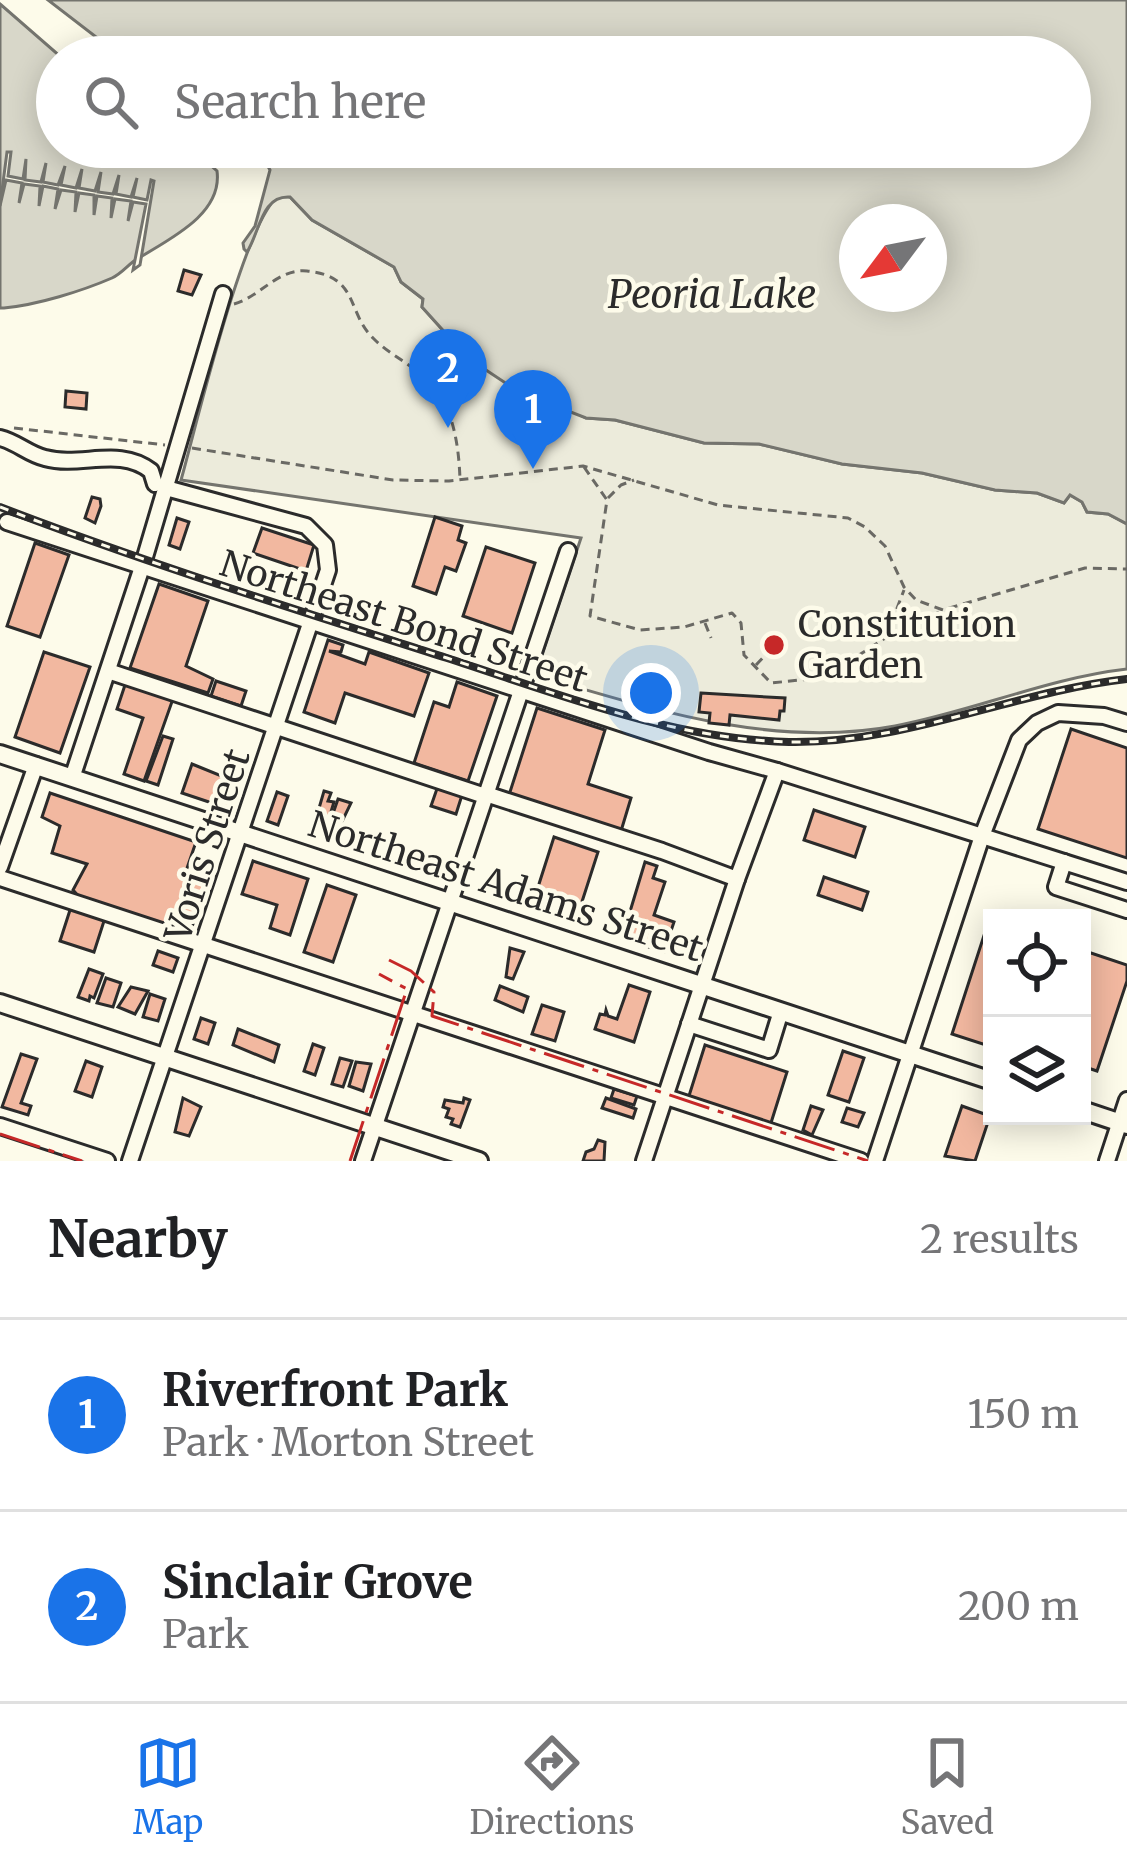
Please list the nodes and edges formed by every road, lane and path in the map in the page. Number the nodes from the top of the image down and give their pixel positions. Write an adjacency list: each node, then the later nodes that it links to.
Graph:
1 (221, 300): 4 (street); 6 (path)
2 (0, 426): 4 (path)
3 (0, 438): 8 (street)
4 (179, 447): 6 (path); 8 (street)
5 (583, 466): 6 (path); 7 (path); 9 (path)
6 (460, 480)
7 (635, 480): 9 (path); 14 (path)
8 (161, 486): 12 (street); 17 (street, Voris Street)
9 (607, 500): 16 (path)
10 (7, 522): 12 (street, Northeast Bond Street)
11 (568, 551): 25 (street)
12 (142, 567): 17 (street, Northeast Bond Street); 24 (street)
13 (1127, 569): 15 (path)
14 (904, 587): 15 (path); 19 (path)
15 (943, 610): 19 (path)
16 (704, 620): 18 (path); 20 (path)
17 (310, 624): 25 (street, Northeast Bond Street); 27 (street, Voris Street)
18 (711, 638)
19 (885, 639): 23 (path)
20 (743, 642): 21 (path); 23 (path)
21 (732, 646)
22 (771, 650): 23 (path)
23 (755, 667)
24 (107, 671): 27 (street); 31 (street)
25 (520, 691): 30 (street, Northeast Bond Street); 32 (street)
26 (1127, 723): 34 (street)
27 (277, 729): 32 (street); 33 (street, Voris Street)
28 (0, 754): 29 (main road, Northeast Adams Street)
29 (36, 766): 31 (main road, Northeast Adams Street); 36 (street)
30 (777, 770): 34 (street, Northeast Bond Street); 38 (street)
31 (72, 778): 33 (main road, Northeast Adams Street)
32 (485, 795): 38 (street); 40 (street)
33 (243, 834): 40 (main road, Northeast Adams Street); 42 (street, Voris Street)
34 (982, 836): 35 (street, Northeast Bond Street); 48 (street)
35 (1064, 862): 39 (street, Northeast Bond Street); 41 (street)
36 (0, 868)
37 (0, 878): 42 (street)
38 (736, 879): 43 (street)
39 (1127, 882)
40 (449, 902): 43 (main road, Northeast Adams Street); 46 (street)
41 (1127, 910)
42 (206, 945): 46 (street); 49 (street, Voris Street)
43 (701, 985): 45 (main road, Northeast Adams Street); 47 (street)
44 (0, 1003): 49 (main road)
45 (781, 1011): 47 (street); 48 (main road, Northeast Adams Street)
46 (412, 1014): 51 (street); 56 (street)
47 (688, 1024): 51 (street)
48 (911, 1054): 50 (main road, Northeast Adams Street); 63 (street)
49 (165, 1058): 56 (main road); 58 (street, Voris Street)
50 (983, 1078)
51 (664, 1098): 61 (street); 62 (street)
52 (1127, 1100): 54 (street)
53 (1091, 1113): 54 (main road)
54 (1123, 1124): 64 (street)
55 (0, 1126): 57 (street)
56 (374, 1127): 59 (street); 60 (main road)
57 (107, 1161)
58 (130, 1161)
59 (363, 1161)
60 (479, 1161)
61 (644, 1161)
62 (861, 1161)
63 (874, 1161)
64 (1107, 1161)

